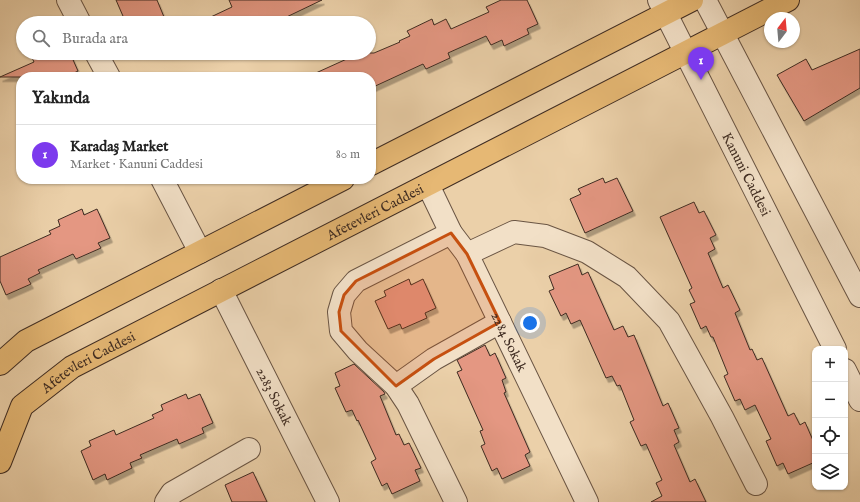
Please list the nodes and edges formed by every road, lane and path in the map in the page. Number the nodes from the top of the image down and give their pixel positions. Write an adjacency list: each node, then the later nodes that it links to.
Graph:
1 (68, 0): 6 (street)
2 (692, 0): 5 (main road)
3 (705, 0): 7 (street)
4 (788, 0): 7 (main road, Afetevleri Caddesi)
5 (662, 7): 8 (street, Kanuni Caddesi); 11 (main road)
6 (76, 16)
7 (724, 33): 8 (main road, Afetevleri Caddesi); 19 (street)
8 (686, 52): 14 (main road, Afetevleri Caddesi); 21 (street, Kanuni Caddesi)
9 (100, 60): 10 (street)
10 (106, 72)
11 (376, 161)
12 (165, 184): 16 (street)
13 (333, 184): 16 (main road)
14 (428, 185): 15 (street, 2284 Sokak); 18 (main road, Afetevleri Caddesi)
15 (451, 233): 17 (street, 2284 Sokak); 24 (street)
16 (200, 252): 22 (main road)
17 (467, 254): 20 (street, 2284 Sokak); 28 (street)
18 (221, 290): 27 (main road, Afetevleri Caddesi); 30 (street, 2283 Sokak)
19 (860, 296)
20 (500, 322): 24 (street); 32 (street, 2284 Sokak)
21 (833, 346)
22 (0, 364)
23 (848, 376): 25 (street)
24 (396, 386): 31 (street)
25 (860, 400)
26 (249, 449): 29 (street)
27 (0, 462)
28 (756, 484)
29 (166, 502)
30 (328, 502)
31 (456, 502)
32 (587, 502)

